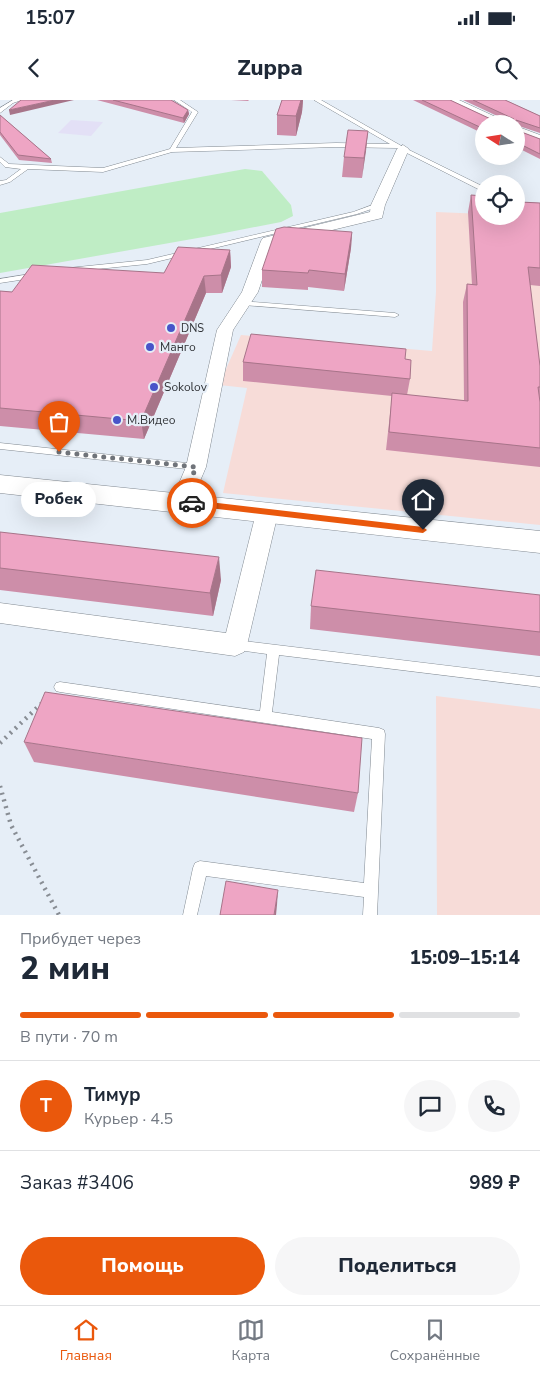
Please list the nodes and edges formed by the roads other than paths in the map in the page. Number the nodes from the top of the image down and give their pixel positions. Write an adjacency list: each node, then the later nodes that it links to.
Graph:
1 (19, 100): 5 (lane)
2 (177, 100): 10 (lane)
3 (317, 100): 9 (lane)
4 (450, 100): 6 (street)
5 (0, 110)
6 (484, 115)
7 (525, 133): 8 (street)
8 (540, 139)
9 (400, 148): 10 (lane); 14 (lane); 15 (street)
10 (172, 150): 12 (lane)
11 (0, 159): 12 (lane)
12 (27, 167): 13 (lane)
13 (0, 183)
14 (475, 186)
15 (378, 205): 16 (lane); 19 (street)
16 (62, 271)
17 (44, 274): 18 (lane)
18 (0, 281)
19 (243, 303): 20 (lane); 22 (street)
20 (395, 315)
21 (0, 446): 22 (lane)
22 (196, 467): 24 (street)
23 (0, 484): 24 (main road)
24 (182, 502): 25 (main road)
25 (267, 513): 26 (main road); 28 (street)
26 (540, 542)
27 (0, 613): 28 (street)
28 (235, 645): 29 (lane)
29 (274, 650): 30 (lane); 32 (lane)
30 (540, 682)
31 (60, 687): 32 (lane)
32 (265, 717): 33 (lane)
33 (371, 891): 34 (lane); 35 (lane)
34 (190, 915)
35 (370, 915)

